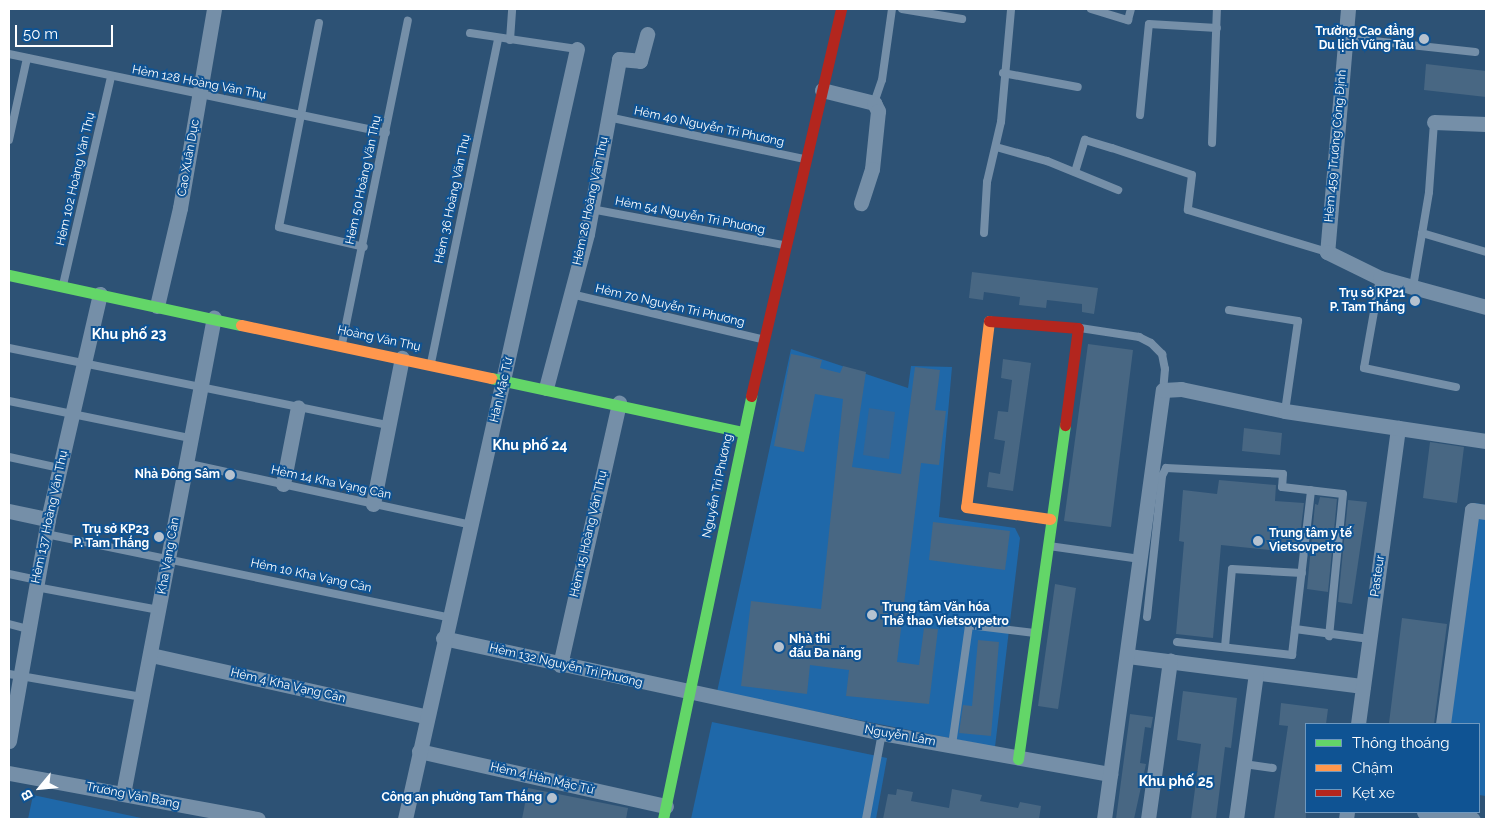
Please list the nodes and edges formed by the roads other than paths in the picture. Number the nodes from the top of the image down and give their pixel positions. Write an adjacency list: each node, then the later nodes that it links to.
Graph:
1 (214, 9): 28 (street, Cao Xuân Dục)
2 (512, 9): 19 (lane)
3 (841, 9): 27 (street, Nguyễn Tri Phương)
4 (892, 9): 29 (lane)
5 (902, 9): 11 (lane)
6 (1010, 9): 24 (lane)
7 (1091, 9): 8 (lane)
8 (1131, 9)
9 (1217, 9): 14 (lane)
10 (1348, 9): 17 (street, Hẻm 459 Trương Công Định)
11 (962, 19)
12 (408, 21): 35 (lane, Hẻm 50 Hoàng Văn Thụ)
13 (318, 24): 31 (lane)
14 (1217, 28): 30 (lane); 37 (lane)
15 (470, 33): 18 (lane)
16 (647, 34): 32 (street, Hẻm 26 Hoàng Văn Thụ)
17 (1346, 38): 21 (lane); 48 (street, Hẻm 459 Trương Công Định)
18 (498, 39): 19 (lane); 66 (lane, Hẻm 36 Hoàng Văn Thụ)
19 (510, 40): 20 (lane)
20 (577, 49): 67 (street, Hàn Mặc Tử)
21 (1475, 52)
22 (9, 54): 23 (lane, Hẻm 128 Hoàng Văn Thụ)
23 (27, 58): 25 (lane, Hẻm 128 Hoàng Văn Thụ); 36 (lane)
24 (1003, 73): 26 (lane); 38 (lane)
25 (111, 77): 28 (lane, Hẻm 128 Hoàng Văn Thụ); 53 (lane, Hẻm 102 Hoàng Văn Thụ)
26 (1078, 87)
27 (822, 90): 29 (street); 39 (street, Nguyễn Tri Phương)
28 (200, 95): 31 (lane, Hẻm 128 Hoàng Văn Thụ); 56 (street, Cao Xuân Dục)
29 (874, 102): 42 (street)
30 (1140, 115)
31 (300, 116): 35 (lane, Hẻm 128 Hoàng Văn Thụ); 47 (lane)
32 (608, 117): 39 (lane, Hẻm 40 Nguyễn Tri Phương); 43 (street, Hẻm 26 Hoàng Văn Thụ)
33 (1434, 122): 34 (street); 44 (lane)
34 (1486, 124)
35 (386, 133): 62 (lane, Hẻm 50 Hoàng Văn Thụ)
36 (9, 140)
37 (1212, 143)
38 (996, 147): 40 (lane); 45 (lane)
39 (805, 159): 46 (street, Nguyễn Tri Phương)
40 (1075, 172): 41 (lane); 48 (lane)
41 (1118, 190)
42 (861, 202)
43 (591, 209): 46 (lane, Hẻm 54 Nguyễn Tri Phương); 55 (street, Hẻm 26 Hoàng Văn Thụ)
44 (1422, 232): 49 (lane); 52 (lane)
45 (984, 233)
46 (784, 245): 61 (street, Nguyễn Tri Phương)
47 (364, 247)
48 (1327, 252): 51 (street)
49 (1486, 252)
50 (9, 275): 53 (street, Hoàng Văn Thụ)
51 (1380, 278): 52 (street); 69 (lane)
52 (1413, 286): 57 (street)
53 (63, 287): 54 (street, Hoàng Văn Thụ)
54 (100, 294): 56 (street, Hoàng Văn Thụ); 65 (street, Hẻm 137 Hoàng Văn Thụ)
55 (571, 294): 61 (lane, Hẻm 70 Nguyễn Tri Phương); 70 (street, Hẻm 26 Hoàng Văn Thụ)
56 (157, 306): 59 (street, Hoàng Văn Thụ)
57 (1486, 307)
58 (1229, 310): 75 (lane)
59 (214, 318): 62 (street, Hoàng Văn Thụ); 68 (street, Kha Vạng Cân)
60 (1078, 328): 71 (lane); 90 (street); 90 (street)
61 (764, 340): 79 (street, Nguyễn Tri Phương)
62 (342, 344): 64 (street, Hoàng Văn Thụ)
63 (9, 348): 65 (lane)
64 (402, 358): 66 (street, Hoàng Văn Thụ); 77 (street)
65 (84, 364): 68 (lane); 76 (street, Hẻm 137 Hoàng Văn Thụ)
66 (430, 364): 67 (street, Hoàng Văn Thụ)
67 (505, 379): 70 (street, Hoàng Văn Thụ); 91 (street, Hàn Mặc Tử)
68 (201, 386): 74 (lane); 80 (street, Kha Vạng Cân)
69 (1456, 386)
70 (546, 388): 73 (street, Hoàng Văn Thụ)
71 (1163, 390): 75 (street); 95 (street)
72 (9, 401): 76 (lane)
73 (619, 403): 79 (street, Hoàng Văn Thụ); 114 (street, Hẻm 15 Hoàng Văn Thụ)
74 (298, 407): 77 (lane); 85 (street)
75 (1285, 411): 78 (street)
76 (72, 414): 80 (lane); 84 (street, Hẻm 137 Hoàng Văn Thụ)
77 (389, 425): 87 (street)
78 (1398, 428): 81 (street); 108 (street, Pasteur)
79 (744, 432): 118 (street, Nguyễn Tri Phương)
80 (190, 438): 83 (street, Kha Vạng Cân)
81 (1486, 441)
82 (9, 457): 84 (lane)
83 (185, 463): 85 (lane, Hẻm 14 Kha Vạng Cân); 94 (street, Kha Vạng Cân)
84 (59, 468): 92 (street, Hẻm 137 Hoàng Văn Thụ)
85 (283, 484): 87 (lane, Hẻm 14 Kha Vạng Cân)
86 (1311, 490): 96 (lane); 101 (lane); 106 (lane)
87 (373, 504): 91 (lane, Hẻm 14 Kha Vạng Cân)
88 (9, 511): 92 (street)
89 (1486, 512): 122 (street)
90 (1050, 519): 93 (street)
91 (471, 525): 100 (street, Hàn Mặc Tử)
92 (47, 526): 94 (lane, Hẻm 10 Kha Vạng Cân); 98 (street, Hẻm 137 Hoàng Văn Thụ)
93 (1047, 546): 95 (lane); 105 (street)
94 (170, 557): 99 (street, Kha Vạng Cân); 100 (lane, Hẻm 10 Kha Vạng Cân)
95 (1140, 559): 112 (street)
96 (1302, 572): 104 (lane); 110 (lane)
97 (9, 574): 98 (lane)
98 (36, 584): 99 (lane); 103 (street, Hẻm 137 Hoàng Văn Thụ)
99 (160, 610): 111 (street, Kha Vạng Cân)
100 (448, 617): 107 (street, Hàn Mặc Tử)
101 (1147, 617)
102 (9, 624): 103 (lane)
103 (28, 629): 116 (street, Hẻm 137 Hoàng Văn Thụ)
104 (1295, 629): 106 (lane); 110 (lane)
105 (1035, 634): 125 (lane); 127 (street)
106 (1329, 636): 108 (lane)
107 (443, 638): 114 (street, Hẻm 132 Nguyễn Tri Phương); 120 (street, Hàn Mặc Tử)
108 (1370, 640): 117 (street, Pasteur)
109 (1177, 642): 110 (lane)
110 (1225, 647)
111 (151, 655): 119 (street, Kha Vạng Cân); 120 (street, Hẻm 4 Kha Vạng Cân)
112 (1128, 656): 113 (street); 131 (street)
113 (1170, 661): 115 (street); 139 (street)
114 (560, 665): 118 (street, Hẻm 132 Nguyễn Tri Phương)
115 (1256, 673): 117 (street); 128 (street)
116 (14, 675): 119 (lane); 124 (street, Hẻm 137 Hoàng Văn Thụ)
117 (1363, 686): 121 (street, Pasteur)
118 (689, 693): 123 (street, Nguyễn Lâm); 133 (street, Nguyễn Tri Phương)
119 (143, 697): 132 (street, Kha Vạng Cân)
120 (425, 716): 126 (street, Hàn Mặc Tử)
121 (1358, 723)
122 (1444, 723)
123 (882, 733): 125 (street, Nguyễn Lâm); 137 (lane)
124 (9, 741)
125 (952, 745): 127 (street, Nguyễn Lâm)
126 (419, 751): 133 (street, Hẻm 4 Hàn Mặc Tử); 136 (street, Hàn Mặc Tử)
127 (1018, 758): 131 (street, Nguyễn Lâm)
128 (1244, 764): 129 (lane); 140 (street)
129 (1273, 768)
130 (9, 773): 132 (street, Trương Văn Bang)
131 (1110, 774): 138 (street)
132 (123, 794): 135 (street, Trương Văn Bang)
133 (664, 813)
134 (1435, 813): 141 (street)
135 (258, 819)
136 (405, 819)
137 (866, 819)
138 (1104, 819)
139 (1148, 819)
140 (1236, 819)
141 (1473, 819)

